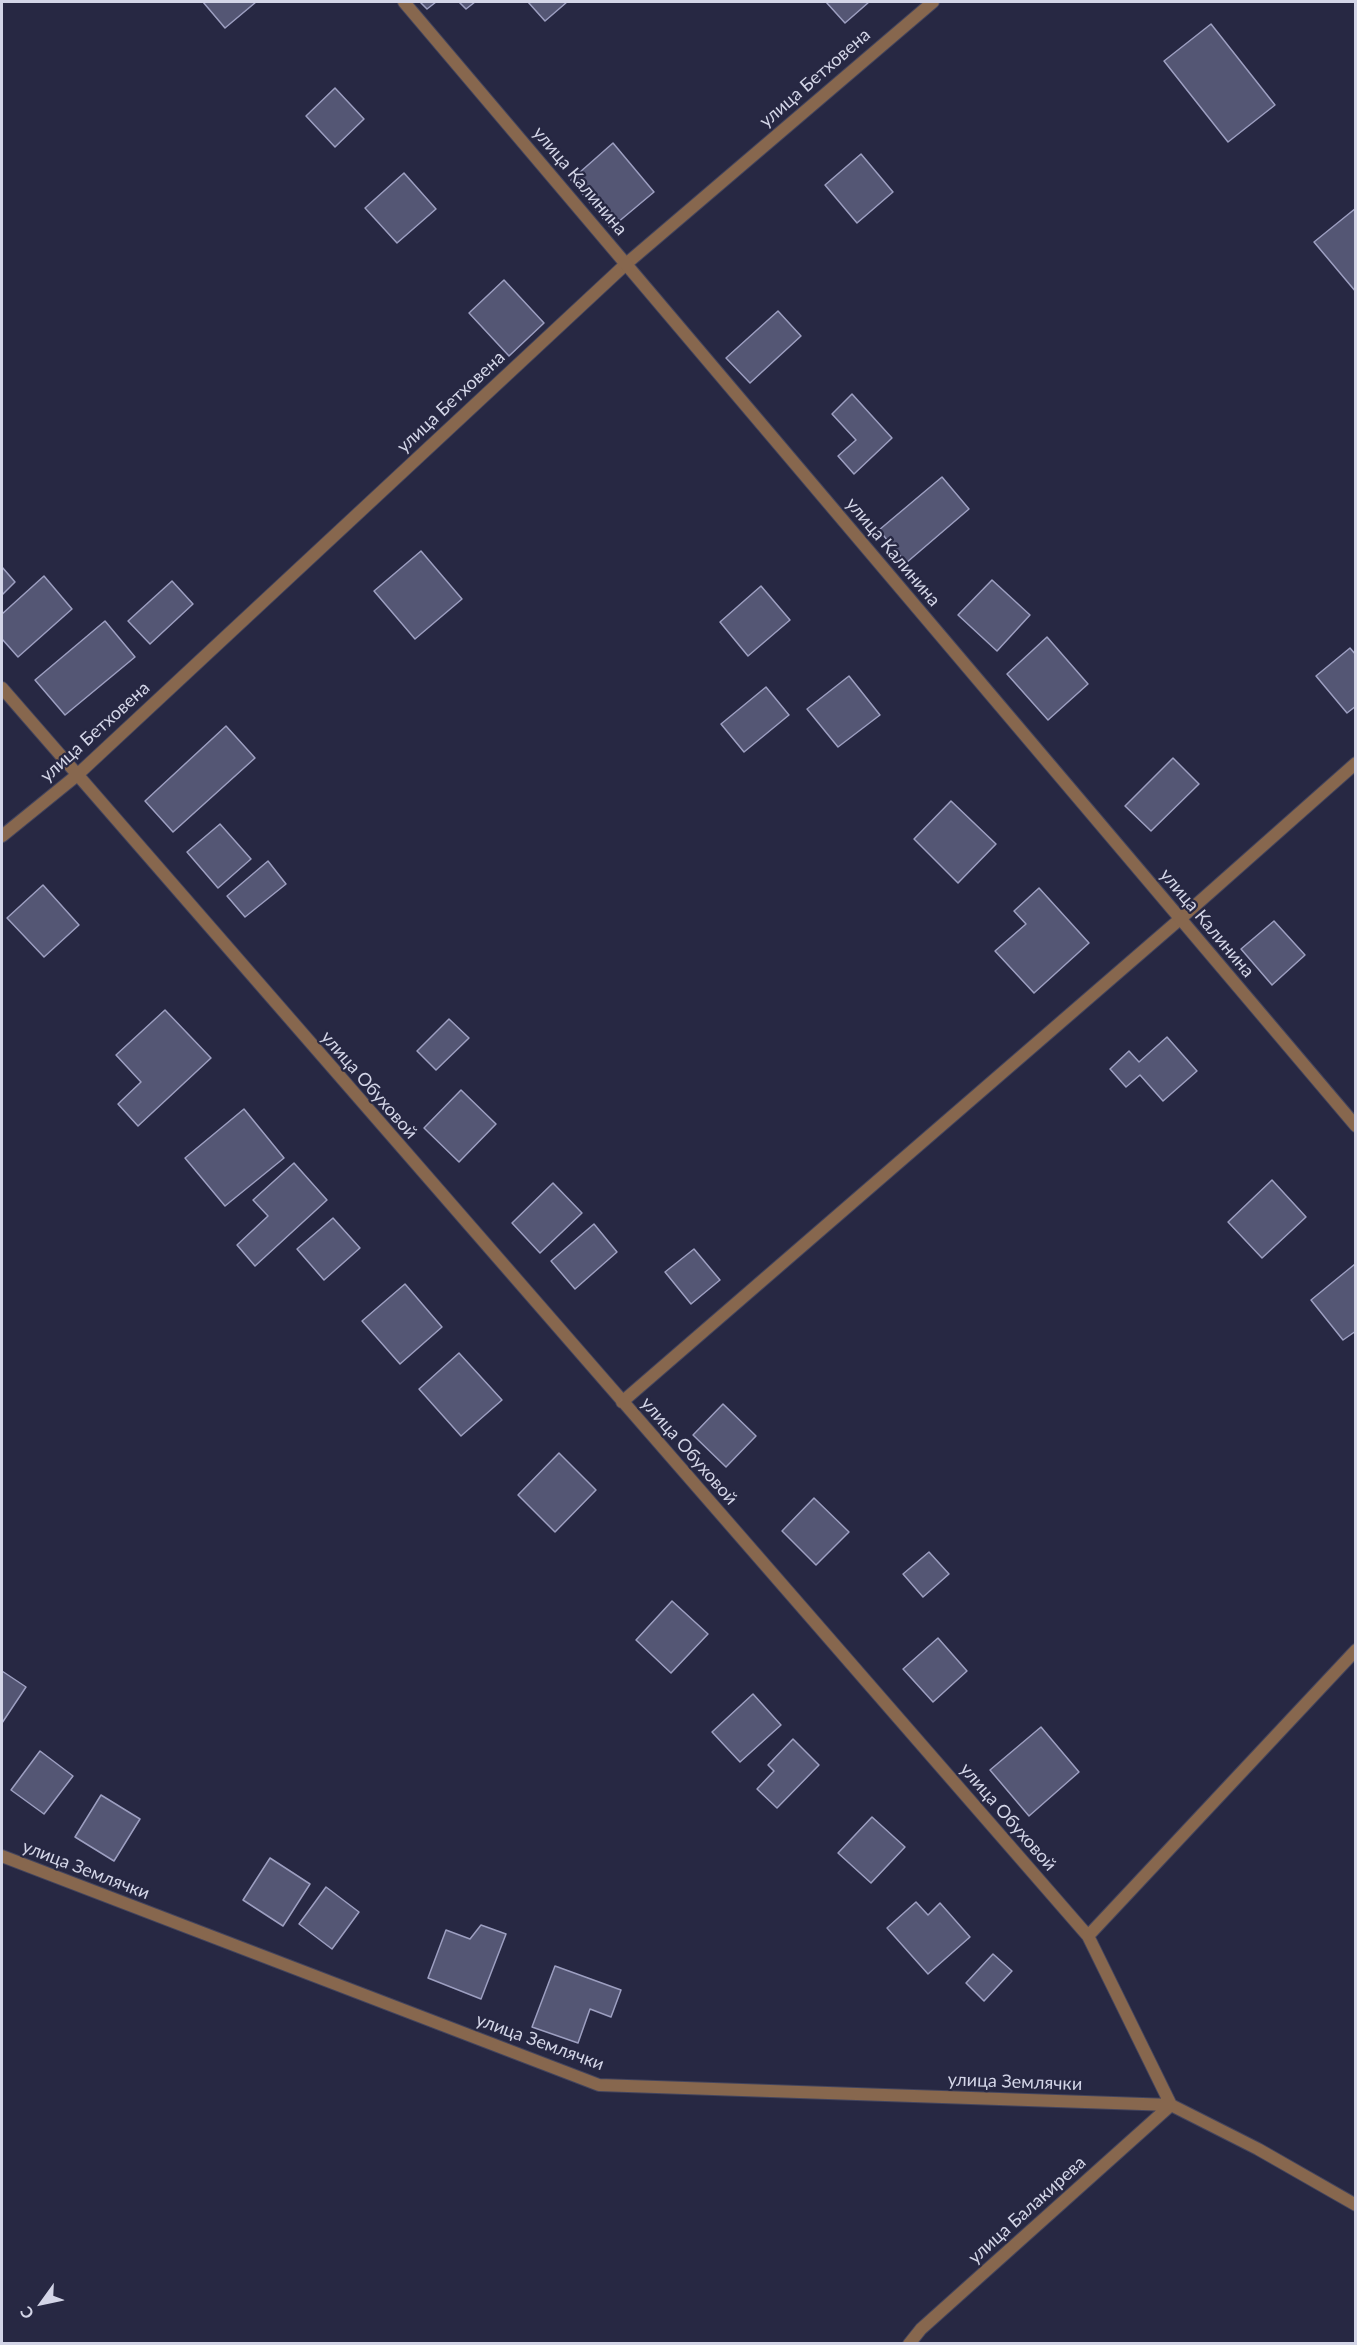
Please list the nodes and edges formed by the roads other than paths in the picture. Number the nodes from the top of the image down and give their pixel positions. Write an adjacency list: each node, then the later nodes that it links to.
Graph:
1 (404, 2): 3 (street, улица Калинина)
2 (933, 2): 3 (street, улица Бетховена)
3 (626, 264): 6 (street, улица Бетховена); 8 (street, улица Калинина)
4 (2, 688): 6 (street, улица Обуховой)
5 (1356, 763): 8 (street)
6 (76, 776): 7 (street, улица Бетховена); 10 (street, улица Обуховой)
7 (2, 836)
8 (1180, 919): 9 (street, улица Калинина); 10 (street)
9 (1356, 1126)
10 (622, 1402): 13 (street, улица Обуховой)
11 (1356, 1650): 13 (street)
12 (2, 1856): 14 (street, улица Землячки)
13 (1088, 1936): 14 (street, улица Обуховой)
14 (1171, 2105): 15 (street); 16 (street, улица Балакирева)
15 (1356, 2205)
16 (909, 2343)

